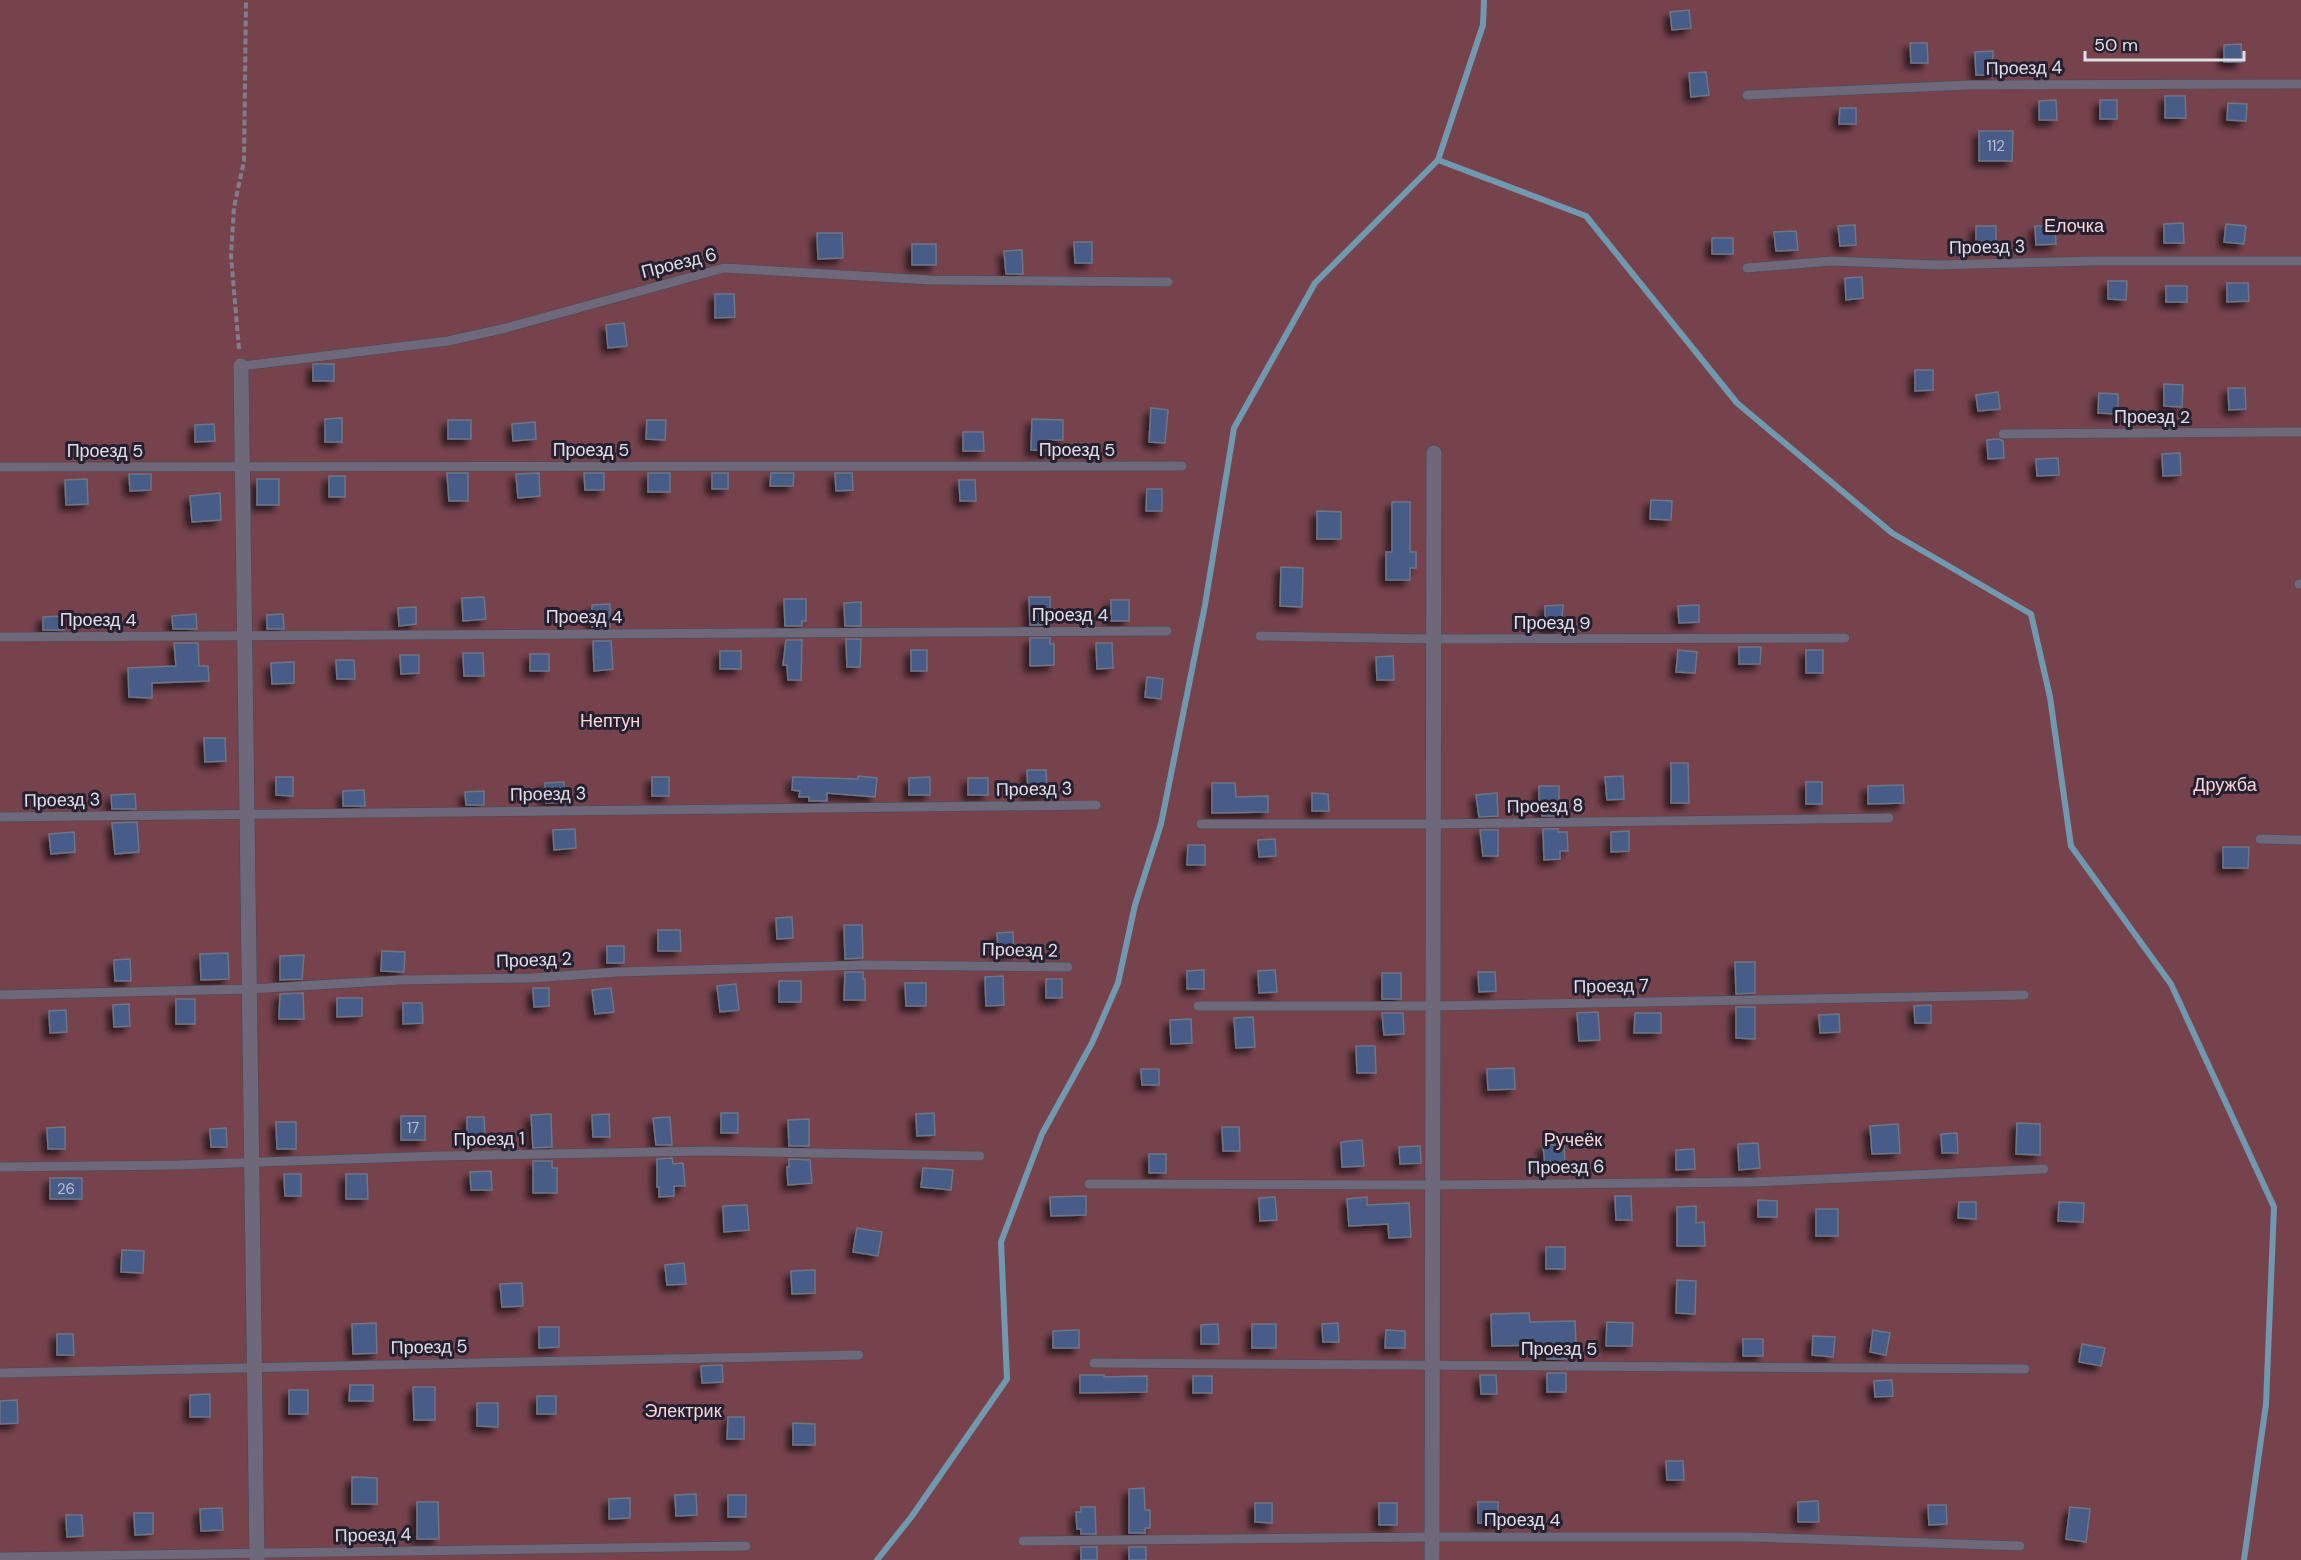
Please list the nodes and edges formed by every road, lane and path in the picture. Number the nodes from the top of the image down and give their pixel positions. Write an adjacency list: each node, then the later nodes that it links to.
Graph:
1 (246, 0): 7 (path)
2 (2301, 84): 3 (lane, Проезд 4)
3 (1747, 95)
4 (2301, 261): 5 (lane, Проезд 3)
5 (1747, 267)
6 (1168, 282): 7 (lane, Проезд 6)
7 (241, 366): 13 (street)
8 (2301, 432): 9 (lane, Проезд 2)
9 (2003, 434)
10 (1434, 453): 19 (street)
11 (1182, 466): 13 (lane, Проезд 5)
12 (0, 467): 13 (lane, Проезд 5)
13 (242, 467): 15 (street)
14 (1167, 630): 15 (lane, Проезд 4)
15 (244, 636): 17 (lane, Проезд 4); 21 (street)
16 (1260, 636): 19 (lane, Проезд 9)
17 (0, 637)
18 (1845, 638): 19 (lane, Проезд 9)
19 (1434, 639): 25 (street)
20 (1096, 805): 21 (lane, Проезд 3)
21 (247, 814): 22 (lane, Проезд 3); 29 (street)
22 (0, 817)
23 (1889, 818): 25 (lane, Проезд 8)
24 (1201, 824): 25 (lane, Проезд 8)
25 (1433, 824): 33 (street)
26 (2260, 839): 27 (lane)
27 (2301, 840)
28 (1068, 967): 29 (lane, Проезд 2)
29 (249, 989): 30 (lane, Проезд 2); 35 (street)
30 (0, 995)
31 (2024, 995): 33 (lane, Проезд 7)
32 (1198, 1006): 33 (lane, Проезд 7)
33 (1433, 1006): 39 (street)
34 (980, 1156): 35 (lane, Проезд 1)
35 (251, 1162): 36 (lane, Проезд 1); 43 (street)
36 (0, 1167)
37 (2044, 1169): 39 (lane, Проезд 6)
38 (1089, 1184): 39 (lane, Проезд 6)
39 (1432, 1185): 42 (street)
40 (859, 1355): 43 (lane, Проезд 5)
41 (1094, 1363): 42 (lane, Проезд 5)
42 (1432, 1365): 44 (lane, Проезд 5); 46 (street)
43 (254, 1368): 45 (lane, Проезд 5); 50 (street)
44 (2025, 1369)
45 (0, 1373)
46 (1432, 1537): 47 (lane, Проезд 4); 49 (lane, Проезд 4); 52 (street)
47 (1023, 1541)
48 (746, 1546): 50 (lane, Проезд 4)
49 (2020, 1546)
50 (257, 1556): 51 (lane, Проезд 4)
51 (0, 1557)
52 (1432, 1560)

